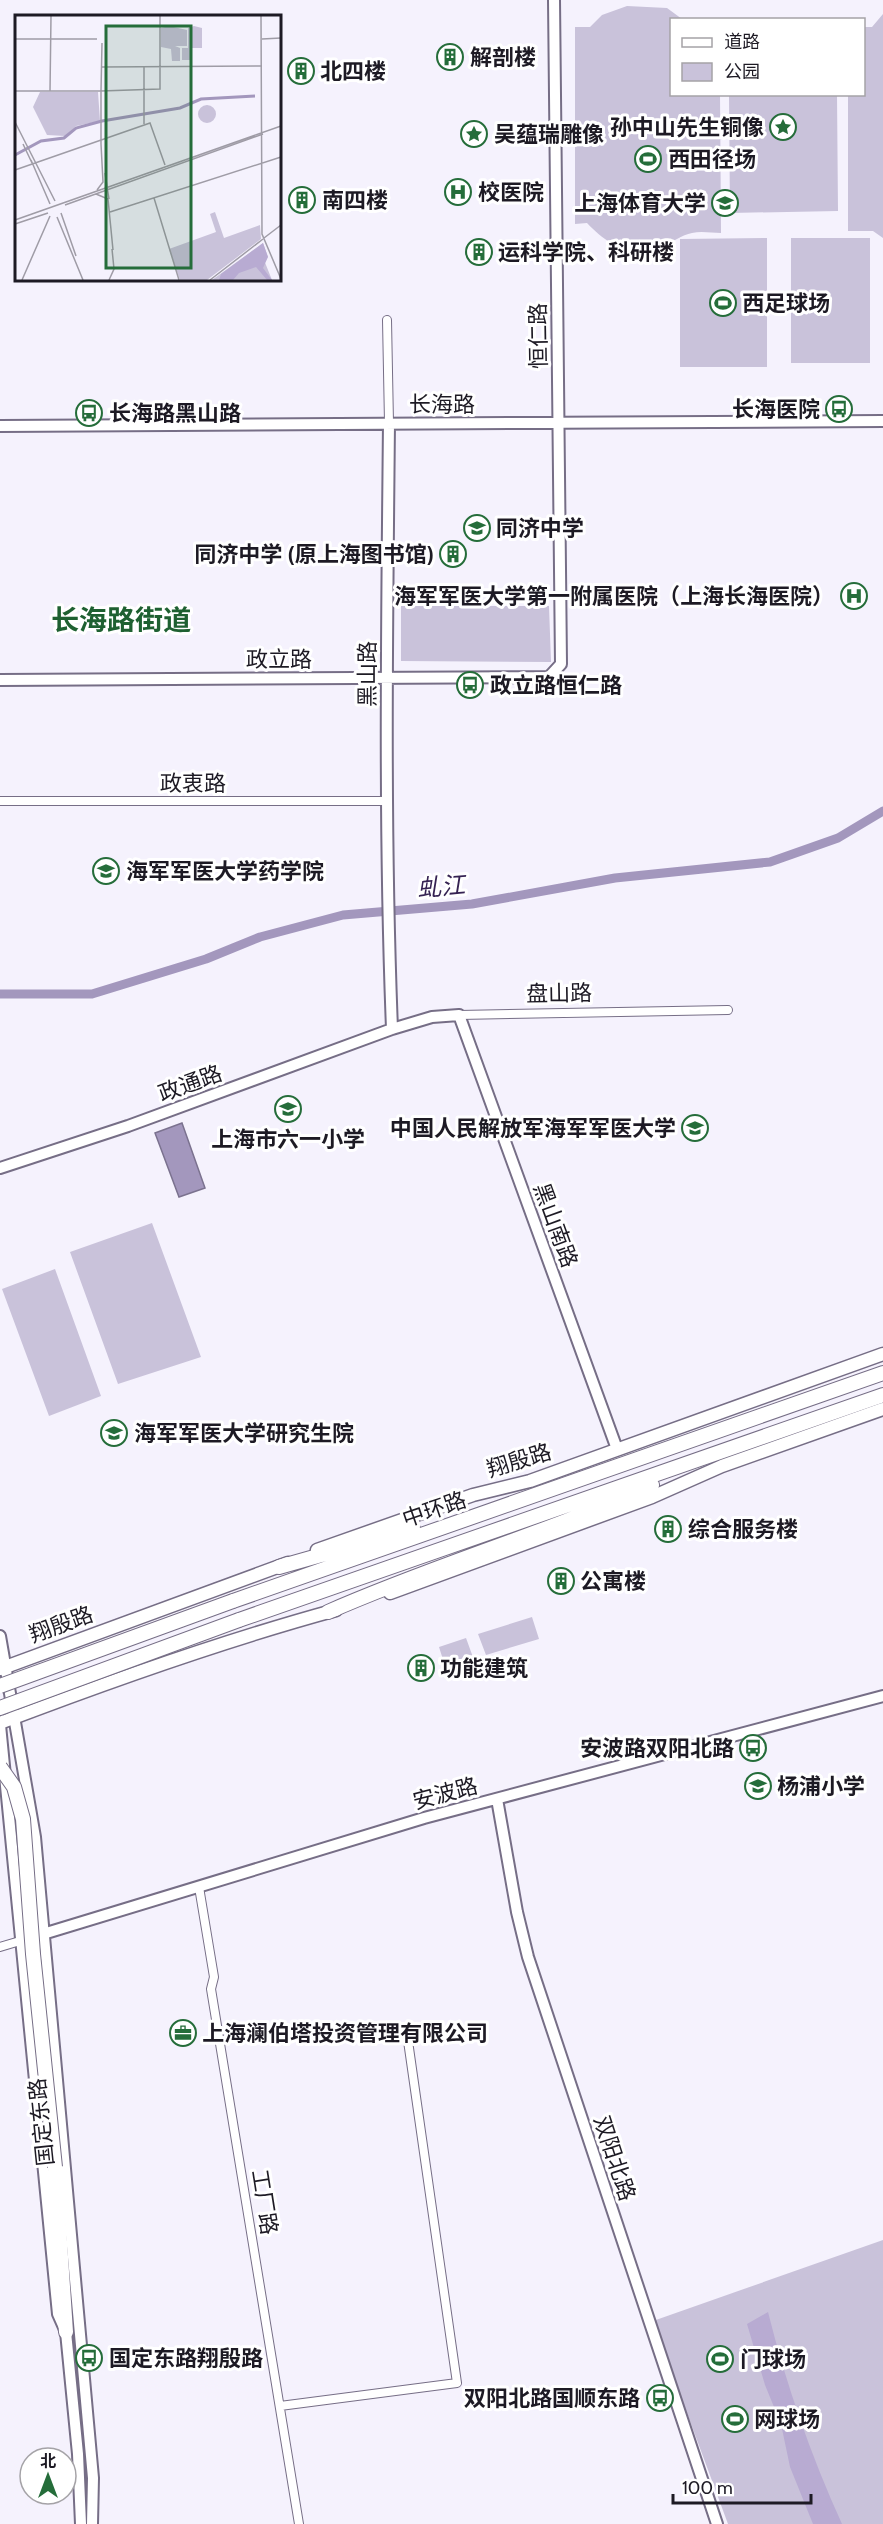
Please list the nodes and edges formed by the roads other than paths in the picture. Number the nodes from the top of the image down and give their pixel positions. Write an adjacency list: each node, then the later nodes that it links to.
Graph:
1 (554, 0): 5 (street, 恒仁路)
2 (387, 320): 4 (street, 黑山路)
3 (883, 421): 5 (street, 长海路)
4 (389, 423): 5 (street, 长海路); 6 (street, 长海路); 8 (street, 黑山路)
5 (559, 424): 7 (street, 恒仁路)
6 (0, 426)
7 (556, 671): 8 (street, 政立路)
8 (386, 679): 9 (street, 政立路); 11 (street, 黑山路)
9 (0, 680)
10 (0, 801): 11 (street, 政衷路)
11 (387, 801): 14 (street, 黑山路)
12 (729, 1010): 13 (street, 盘山路)
13 (459, 1015): 14 (street, 盘山路); 20 (street, 黑山南路)
14 (392, 1029): 15 (street, 政通路)
15 (0, 1168)
16 (883, 1354): 20 (main road, 翔殷路)
17 (883, 1373): 22 (highway, 中环路)
18 (883, 1395): 21 (highway, 中环路)
19 (883, 1409): 24 (main road)
20 (617, 1449): 23 (main road, 翔殷路)
21 (726, 1451): 24 (highway); 29 (highway, 中环路, bridge)
22 (536, 1496): 23 (highway); 27 (highway, 中环路, bridge)
23 (279, 1567): 26 (main road, 翔殷路)
24 (327, 1612): 29 (main road)
25 (0, 1636): 26 (street, 国定东路)
26 (2, 1668): 29 (street, 国定东路)
27 (0, 1686)
28 (883, 1696): 33 (street, 安波路)
29 (9, 1712): 30 (main road); 31 (main road); 35 (street, 国定东路)
30 (0, 1714)
31 (0, 1724): 36 (street, 国定东路)
32 (0, 1767): 39 (highway, bridge)
33 (497, 1799): 34 (street, 安波路); 44 (street, 双阳北路)
34 (199, 1887): 35 (street, 安波路); 40 (street, 工厂路)
35 (42, 1935): 36 (street, 安波路); 42 (street, 国定东路)
36 (20, 1941): 37 (street); 39 (street, 国定东路)
37 (0, 1947)
38 (408, 2041): 40 (street)
39 (66, 2332): 41 (street, 国定东路)
40 (280, 2406): 43 (street, 工厂路)
41 (81, 2524)
42 (92, 2524)
43 (298, 2524)
44 (717, 2524)

